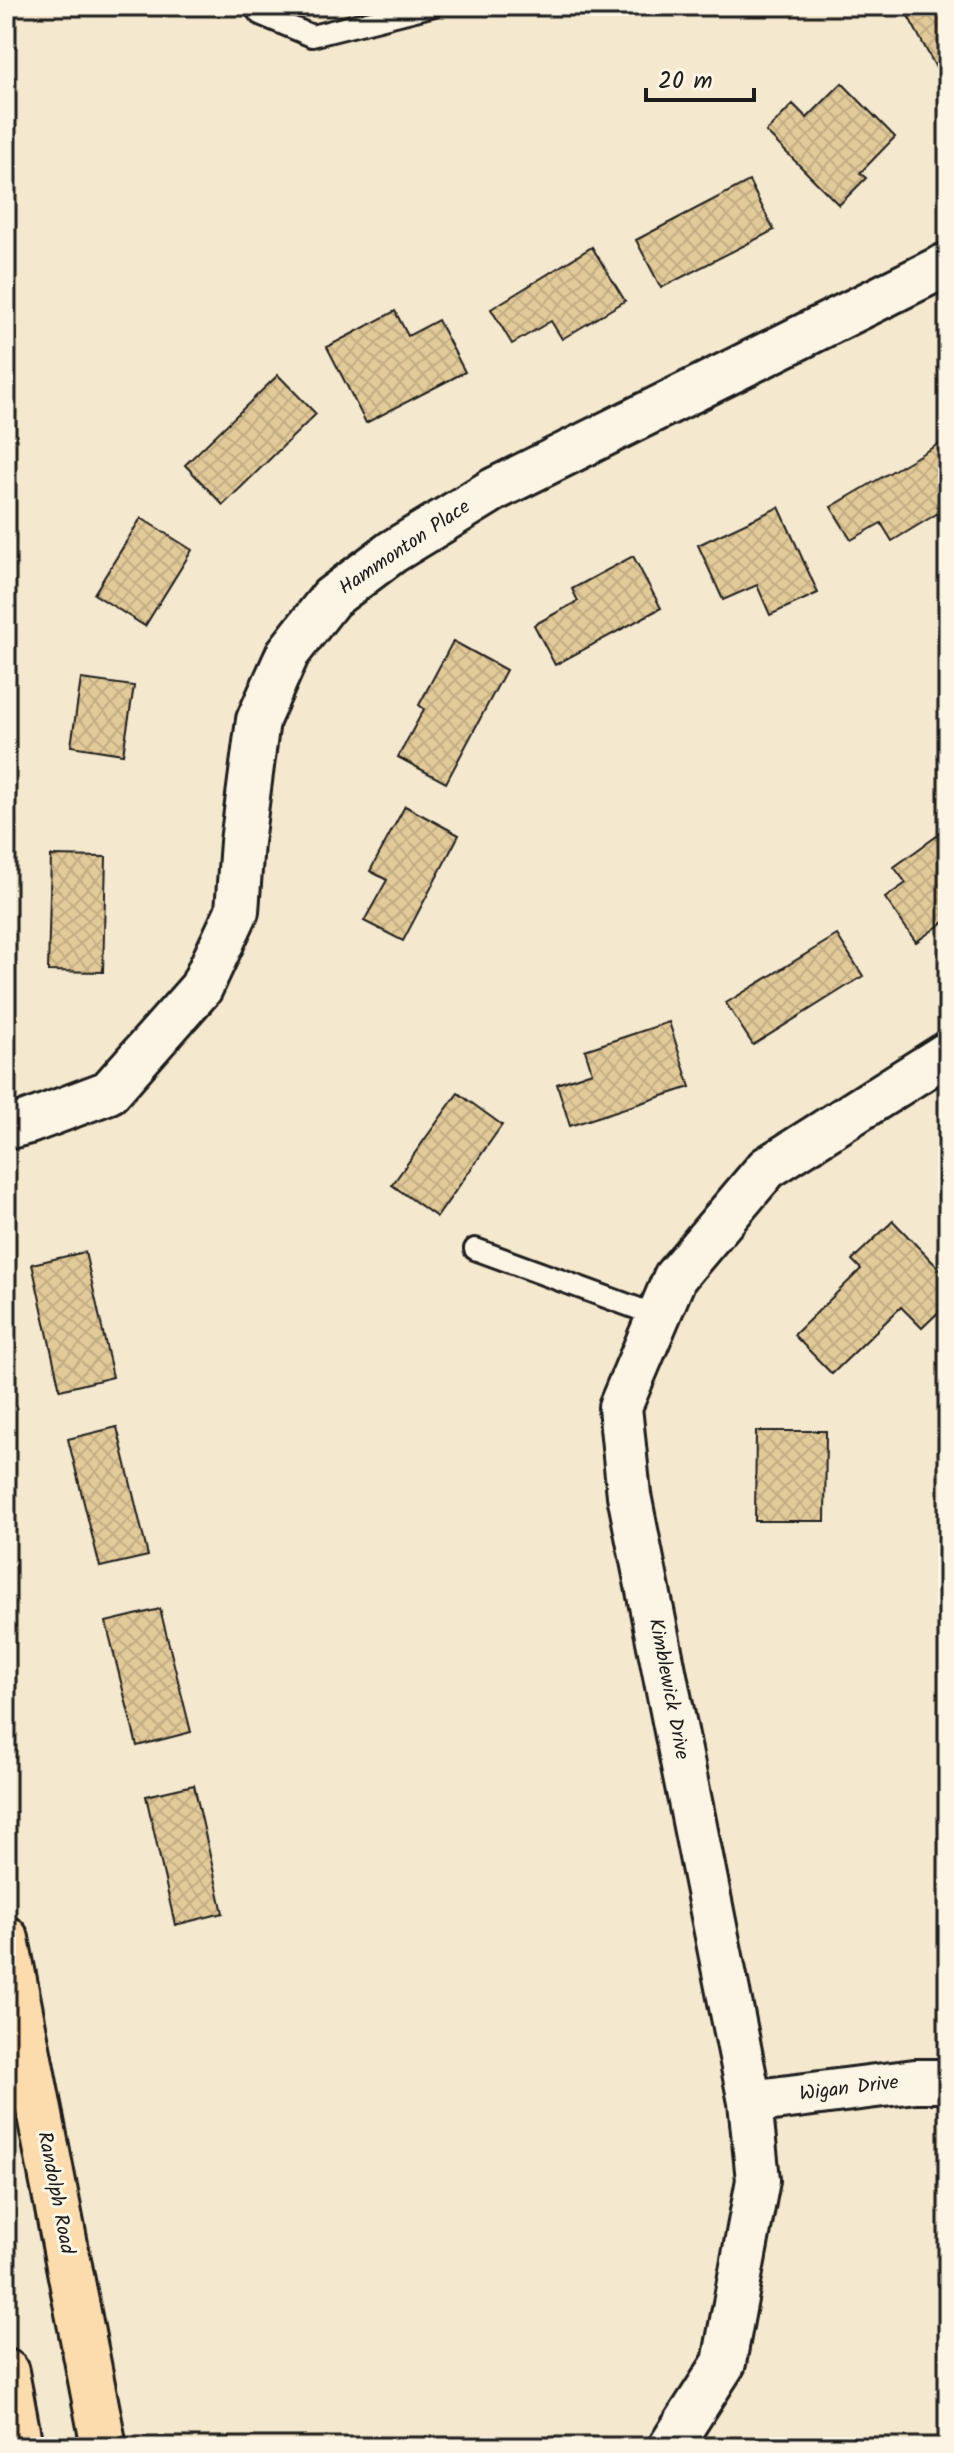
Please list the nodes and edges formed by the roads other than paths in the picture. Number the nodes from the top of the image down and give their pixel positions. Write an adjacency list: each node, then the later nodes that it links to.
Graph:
1 (254, 6): 2 (lane)
2 (431, 6)
3 (948, 264): 5 (street, Hammonton Place)
4 (948, 1053): 7 (street, Kimblewick Drive)
5 (6, 1128)
6 (475, 1249): 7 (lane)
7 (658, 1316): 10 (street, Kimblewick Drive)
8 (6, 1939): 13 (main road, Randolph Road)
9 (948, 2081): 10 (street, Wigan Drive)
10 (750, 2102): 14 (street, Kimblewick Drive)
11 (6, 2372): 12 (main road)
12 (20, 2447)
13 (104, 2447)
14 (670, 2447)

